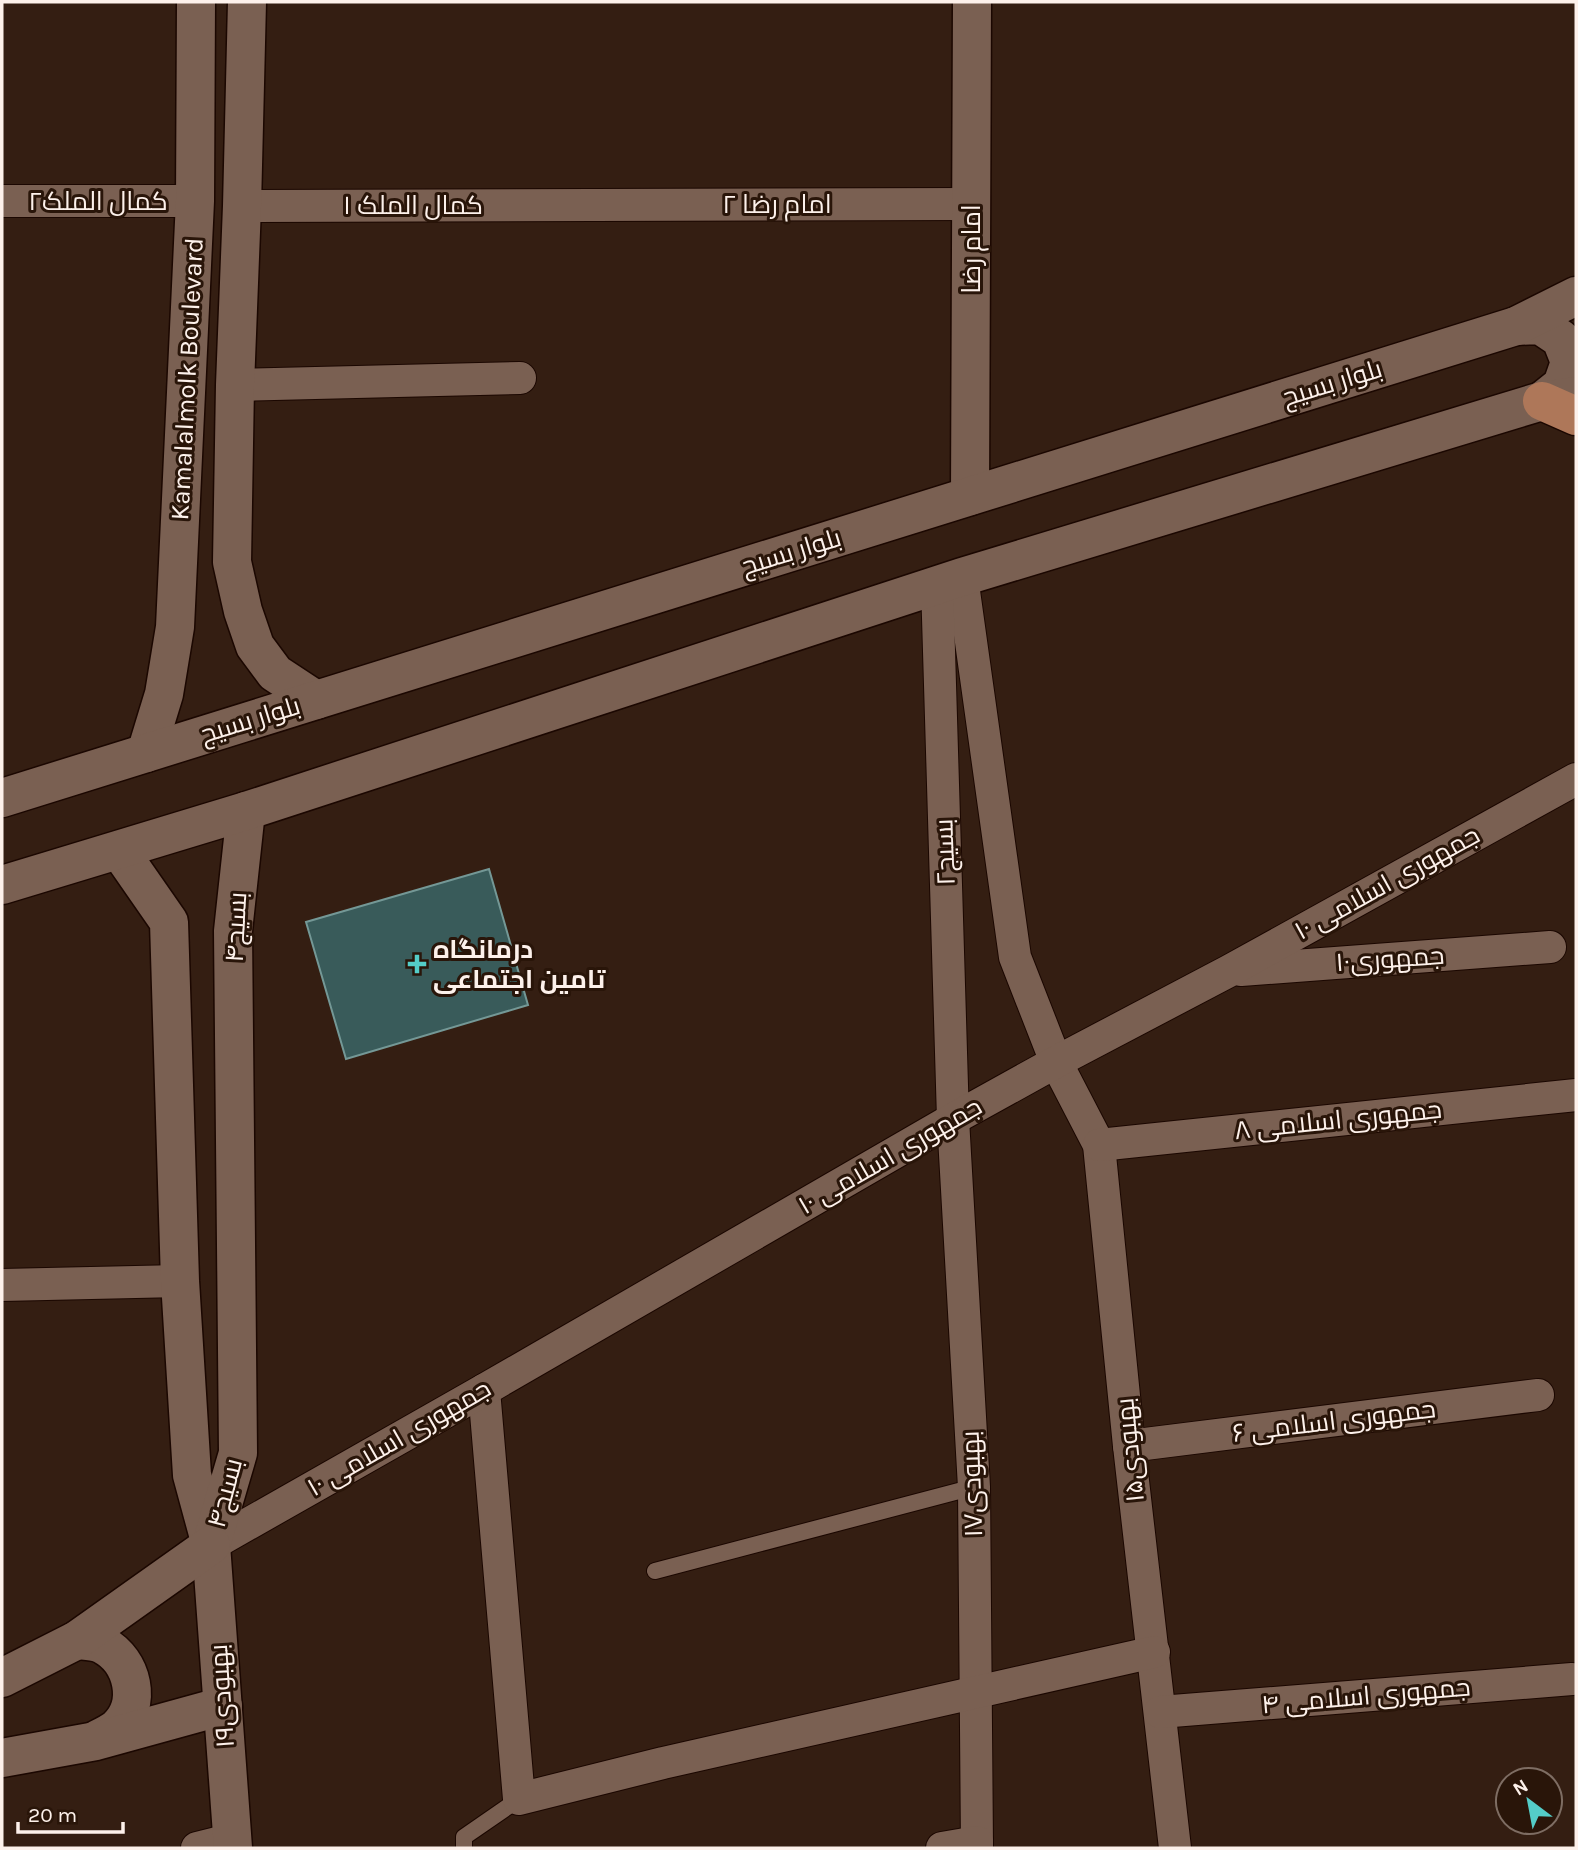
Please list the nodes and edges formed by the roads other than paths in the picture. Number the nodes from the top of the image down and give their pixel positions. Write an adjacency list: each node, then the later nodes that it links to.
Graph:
1 (196, 2): 4 (street, Kamalalmolk Boulevard)
2 (247, 2): 5 (street, Kamalalmolk Boulevard)
3 (972, 2): 8 (street, امام رضا)
4 (196, 45): 5 (street); 7 (street, Kamalalmolk Boulevard)
5 (246, 48): 10 (street, Kamalalmolk Boulevard)
6 (2, 201): 7 (street, کمال الملک۲)
7 (195, 201): 20 (street, Kamalalmolk Boulevard)
8 (971, 204): 9 (street, امام رضا ۲); 17 (street, امام رضا)
9 (583, 205): 10 (street, کمال الملک ۱)
10 (242, 206): 14 (street, Kamalalmolk Boulevard)
11 (1576, 296): 12 (street, بلوار بسیج)
12 (1516, 326): 15 (street); 17 (street, بلوار بسیج)
13 (520, 378): 14 (street)
14 (235, 386): 19 (street, Kamalalmolk Boulevard)
15 (1559, 398): 16 (main road); 18 (street)
16 (1576, 416)
17 (970, 496): 19 (street, بلوار بسیج)
18 (950, 581): 23 (street); 28 (street, بسیج۲); 30 (street, بسیج۲)
19 (316, 700): 20 (street, بلوار بسیج)
20 (146, 753): 22 (street, بلوار بسیج)
21 (1576, 779): 27 (street, جمهوری اسلامی ۱۰)
22 (2, 798)
23 (246, 811): 24 (street); 38 (street, بسیج۴)
24 (119, 850): 25 (street); 32 (street, بسیج۴)
25 (2, 885)
26 (1550, 947): 27 (street, جمهوری۱۰)
27 (1229, 971): 28 (street, جمهوری اسلامی ۱۰)
28 (1056, 1062): 30 (street, جمهوری اسلامی ۱۰); 31 (street, بهبودی۱۵)
29 (1576, 1095): 31 (street, جمهوری اسلامی ۸)
30 (953, 1119): 34 (street, جمهوری اسلامی ۱۰); 37 (street, بهبودی۱۷)
31 (1099, 1145): 36 (street, بهبودی۱۵)
32 (180, 1281): 33 (street); 38 (street, بسیج۴)
33 (2, 1284)
34 (484, 1390): 38 (street, جمهوری اسلامی ۱۰); 49 (street)
35 (1538, 1395): 36 (street, جمهوری اسلامی ۶)
36 (1129, 1446): 41 (street, بهبودی۱۵)
37 (974, 1487): 39 (lane); 44 (street, بهبودی۱۷)
38 (211, 1545): 40 (street); 45 (street, بهبودی۱۹)
39 (655, 1571)
40 (77, 1640): 42 (street); 47 (street)
41 (1154, 1653): 44 (street); 46 (street, بهبودی۱۵)
42 (2, 1678)
43 (1572, 1679): 46 (street, جمهوری اسلامی ۴)
44 (976, 1693): 49 (street); 51 (street, بهبودی۱۷)
45 (223, 1706): 47 (street); 50 (street, بهبودی۱۹)
46 (1160, 1712): 54 (street, بهبودی۱۵)
47 (96, 1741): 48 (street)
48 (2, 1758)
49 (519, 1799): 52 (lane)
50 (221, 1845)
51 (977, 1845): 53 (street)
52 (464, 1848)
53 (942, 1848)
54 (1175, 1848)

